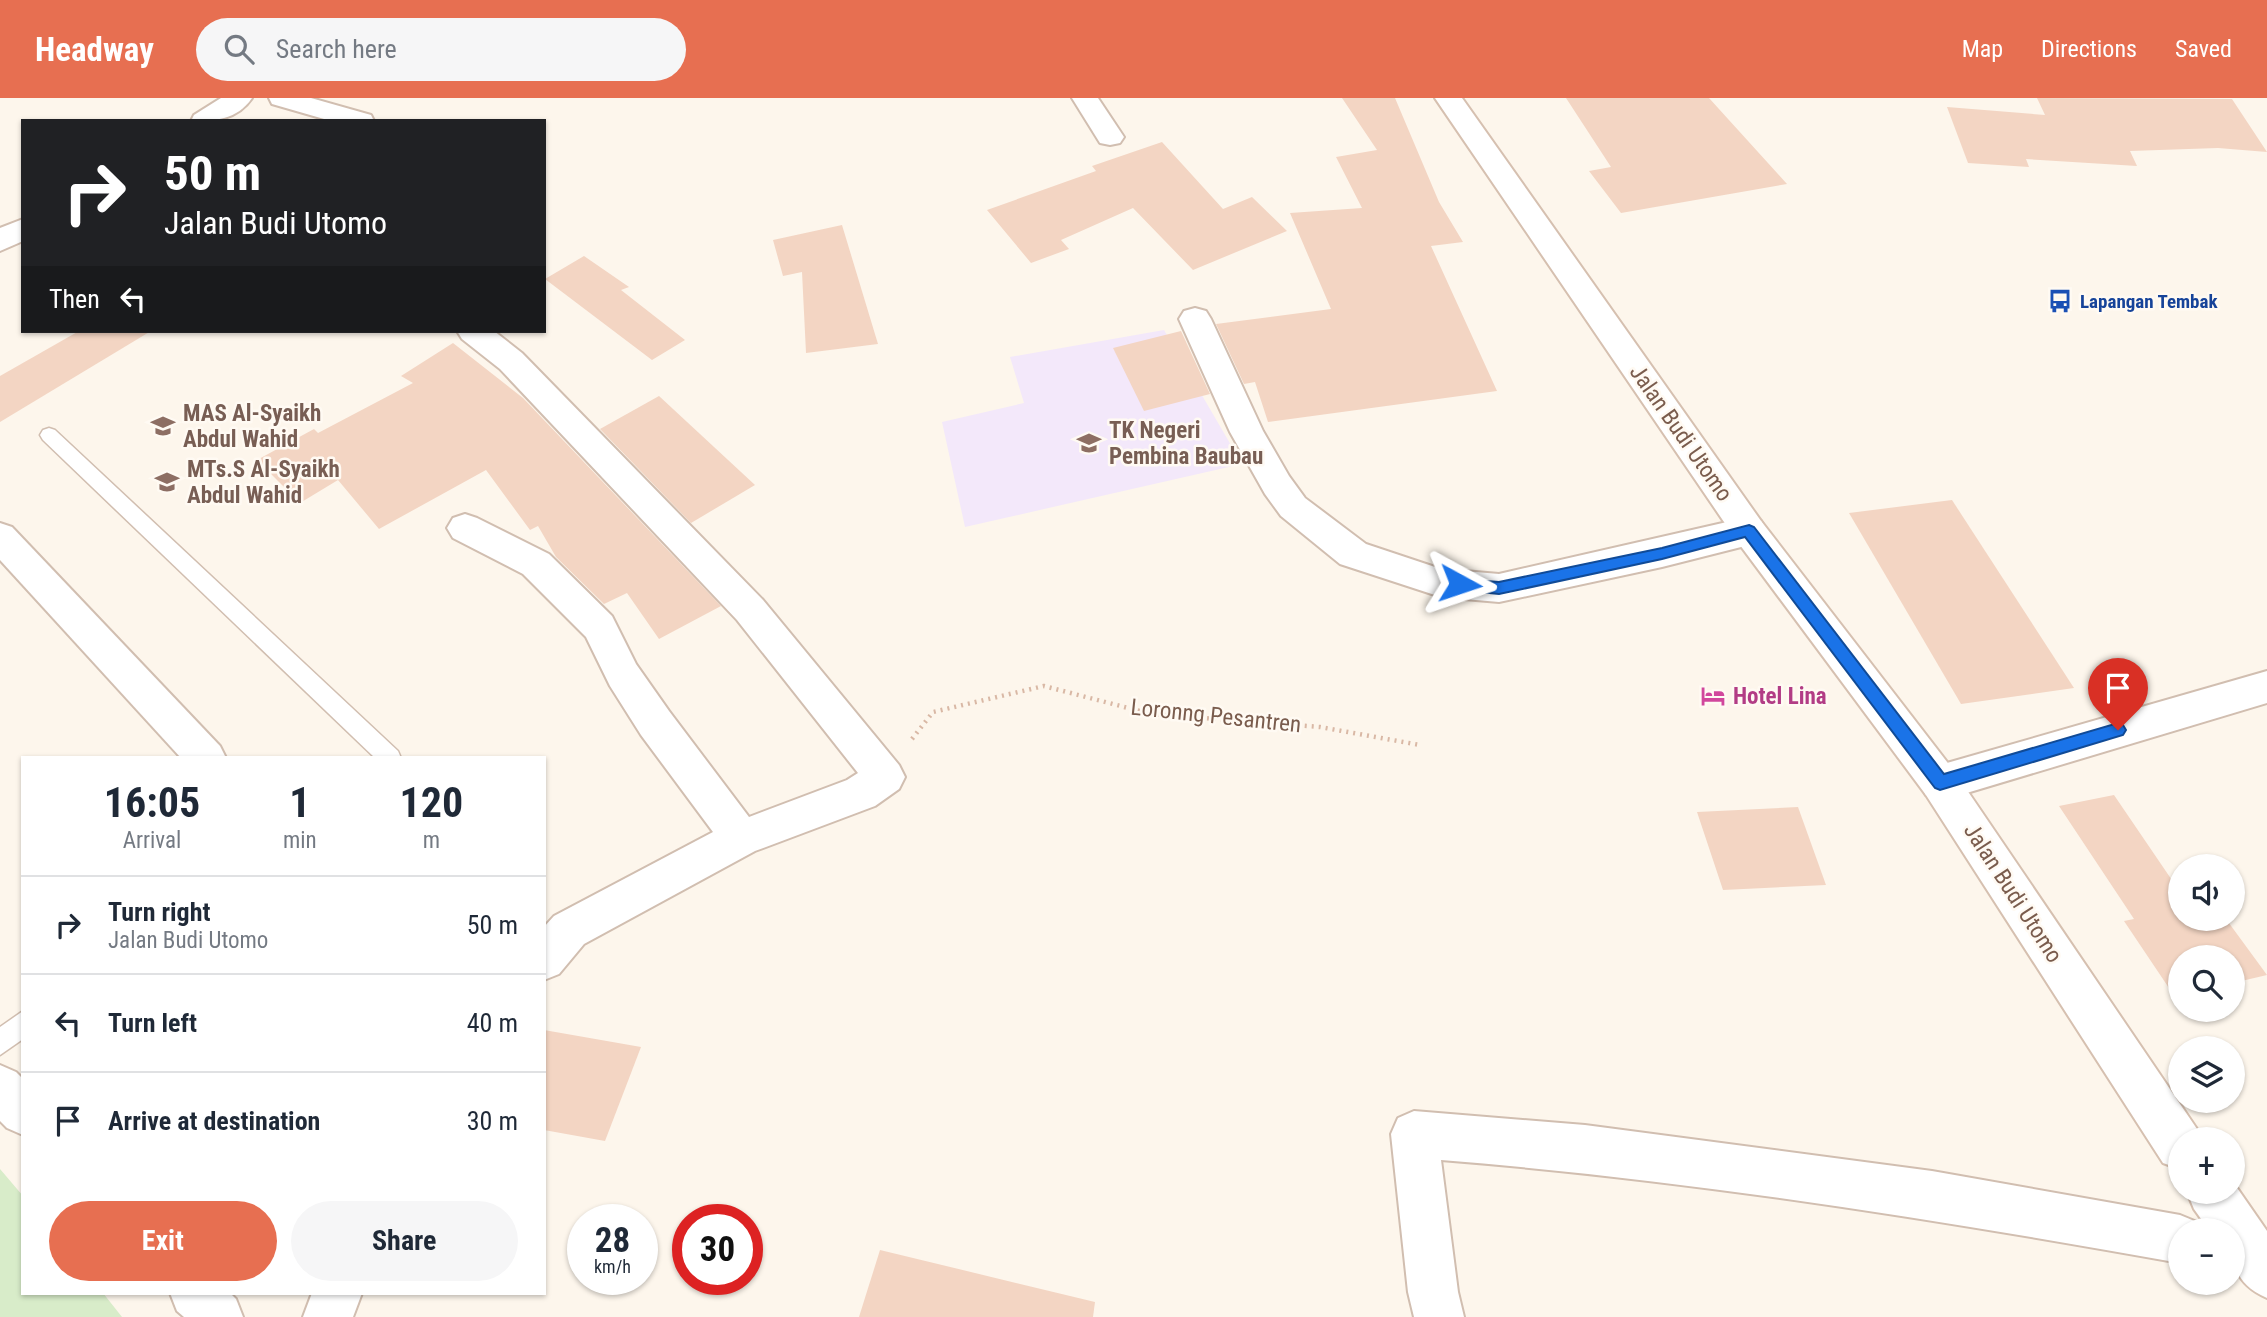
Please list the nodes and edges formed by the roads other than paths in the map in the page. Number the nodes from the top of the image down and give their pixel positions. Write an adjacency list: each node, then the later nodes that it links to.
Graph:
1 (240, 98): 5 (street)
2 (282, 98): 6 (street)
3 (1085, 98): 7 (street)
4 (1448, 98): 14 (street, Jalan Budi Utomo)
5 (207, 119)
6 (354, 119)
7 (1110, 137)
8 (21, 229): 9 (street)
9 (0, 241)
10 (1195, 319): 14 (street)
11 (476, 333): 20 (street)
12 (49, 435): 18 (lane)
13 (465, 528): 20 (street)
14 (1749, 531): 19 (street, Jalan Budi Utomo)
15 (0, 537): 17 (street)
16 (2267, 687): 19 (street)
17 (204, 756)
18 (388, 756)
19 (1940, 783): 26 (street, Jalan Budi Utomo)
20 (741, 838): 21 (street)
21 (546, 957)
22 (21, 1025): 23 (lane)
23 (0, 1043)
24 (0, 1088): 25 (street)
25 (21, 1110)
26 (2168, 1128)
27 (2218, 1204): 29 (street)
28 (2168, 1237): 34 (street)
29 (2250, 1258)
30 (197, 1295): 32 (street)
31 (336, 1295): 33 (street)
32 (218, 1317)
33 (328, 1317)
34 (1439, 1317)

